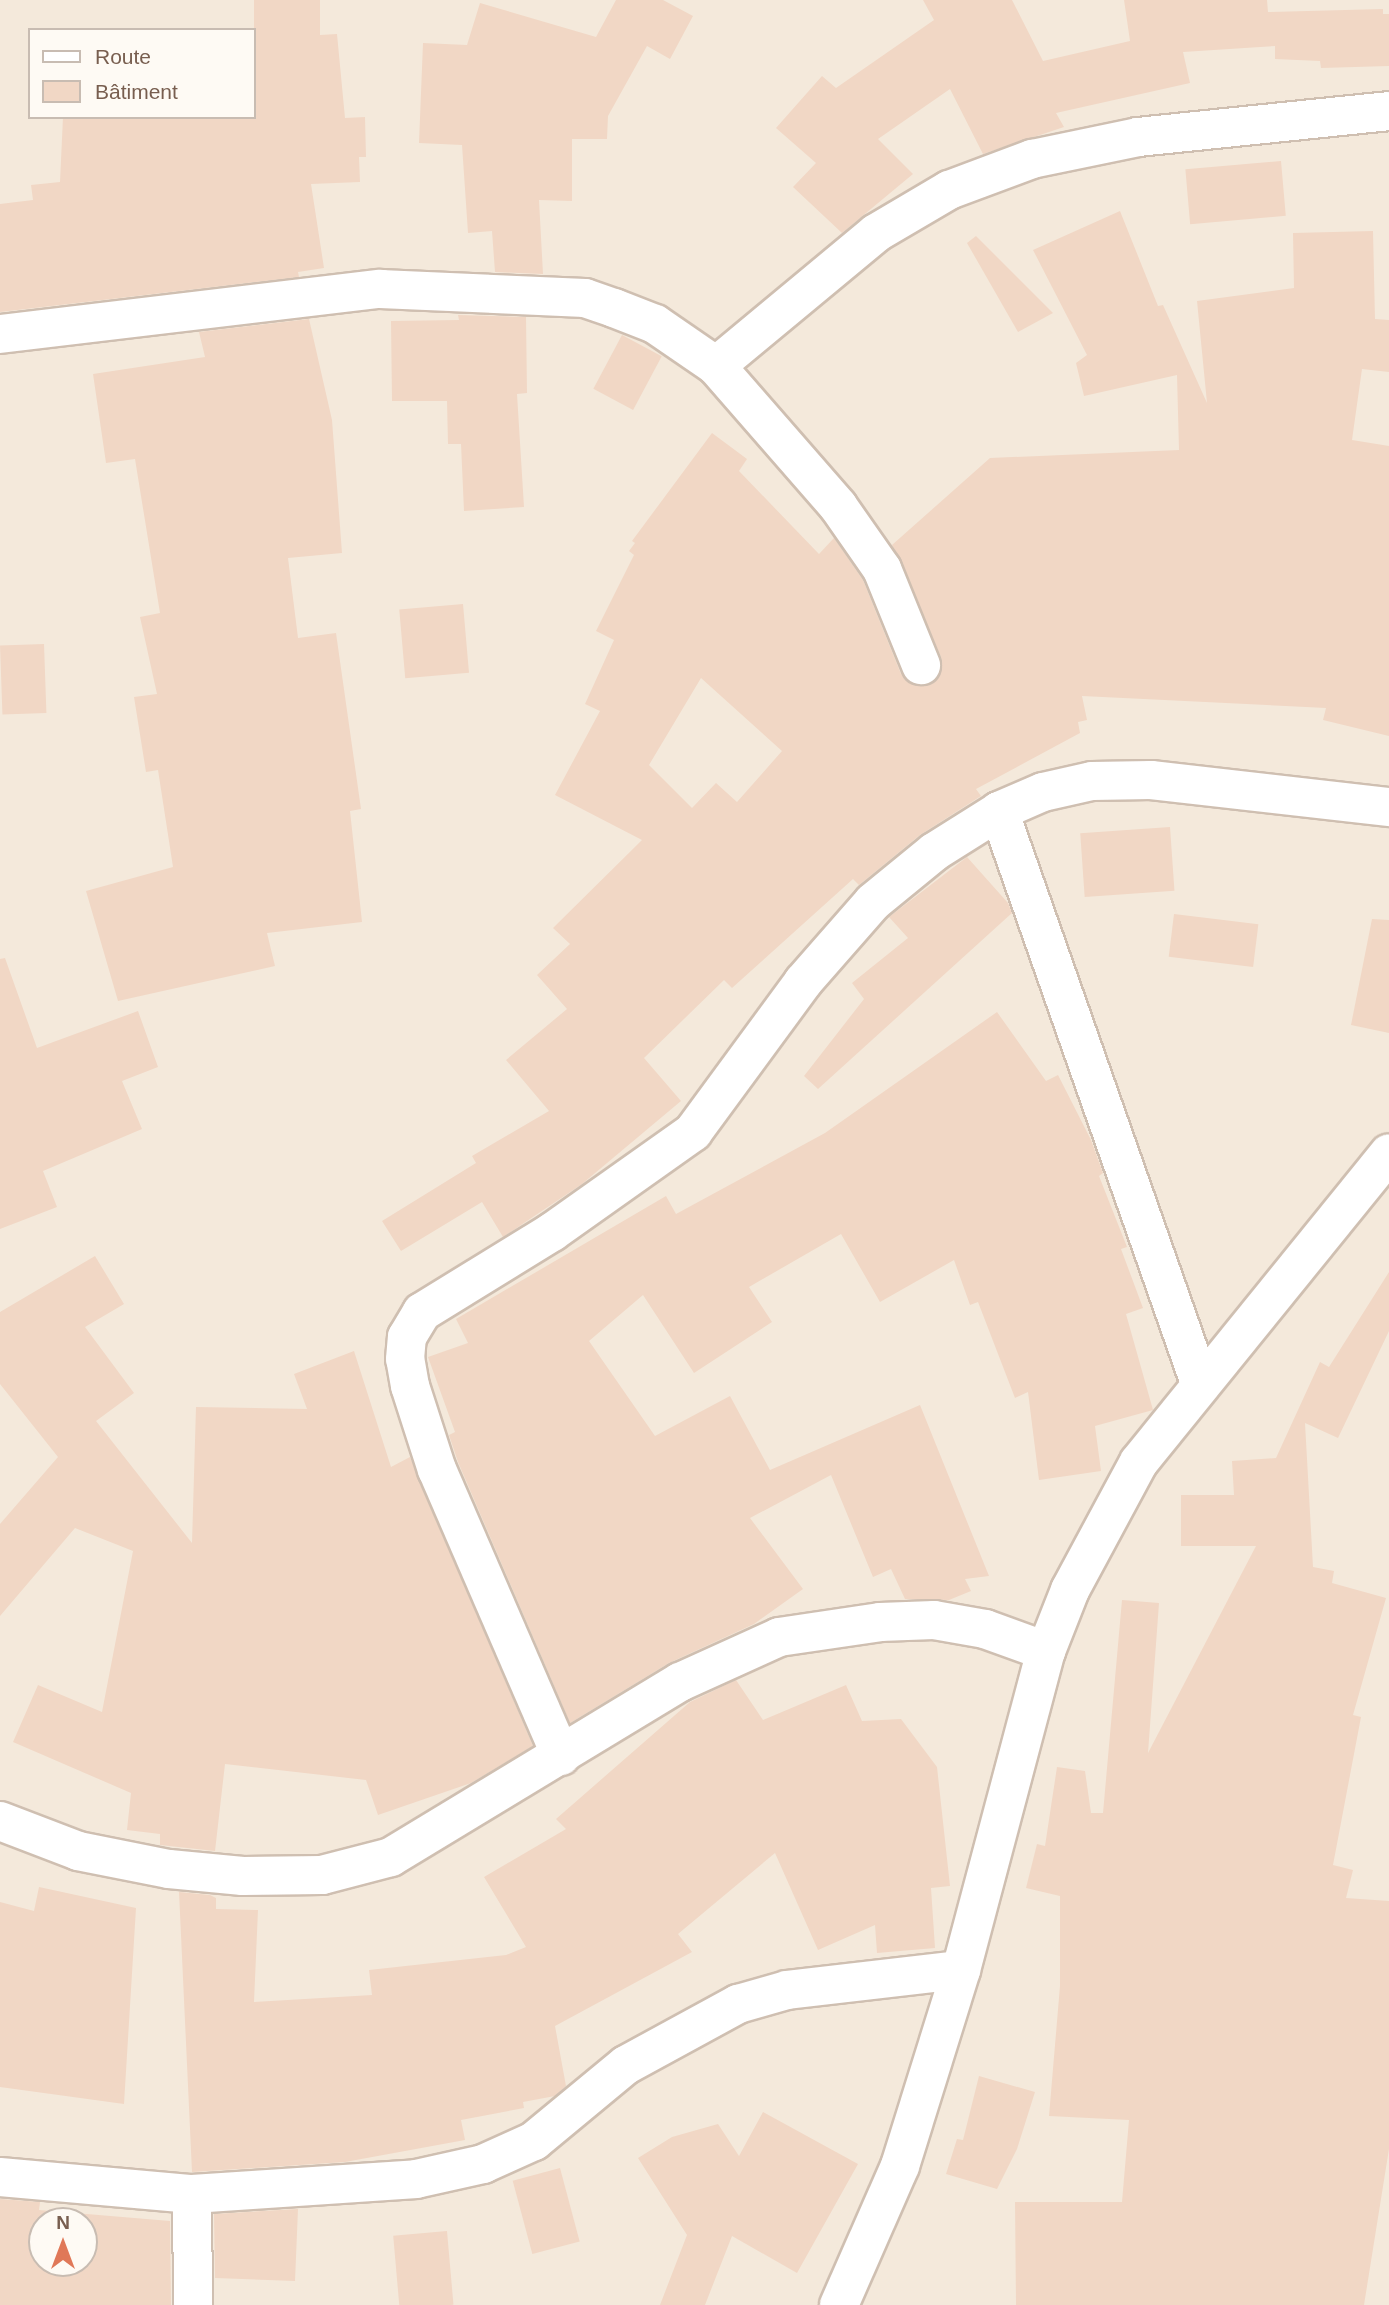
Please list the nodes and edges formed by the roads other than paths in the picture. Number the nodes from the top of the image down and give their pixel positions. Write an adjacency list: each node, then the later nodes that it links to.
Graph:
1 (1389, 111): 3 (street)
2 (0, 334): 3 (street)
3 (716, 366): 4 (street)
4 (921, 665)
5 (1389, 807): 6 (street)
6 (999, 811): 8 (street); 10 (street)
7 (1389, 1153): 8 (street)
8 (1200, 1383): 9 (street)
9 (1046, 1651): 10 (street); 12 (street)
10 (561, 1756): 11 (street)
11 (0, 1821)
12 (961, 1970): 14 (street); 16 (street)
13 (0, 2177): 14 (street)
14 (192, 2194): 15 (street)
15 (193, 2305)
16 (839, 2305)

